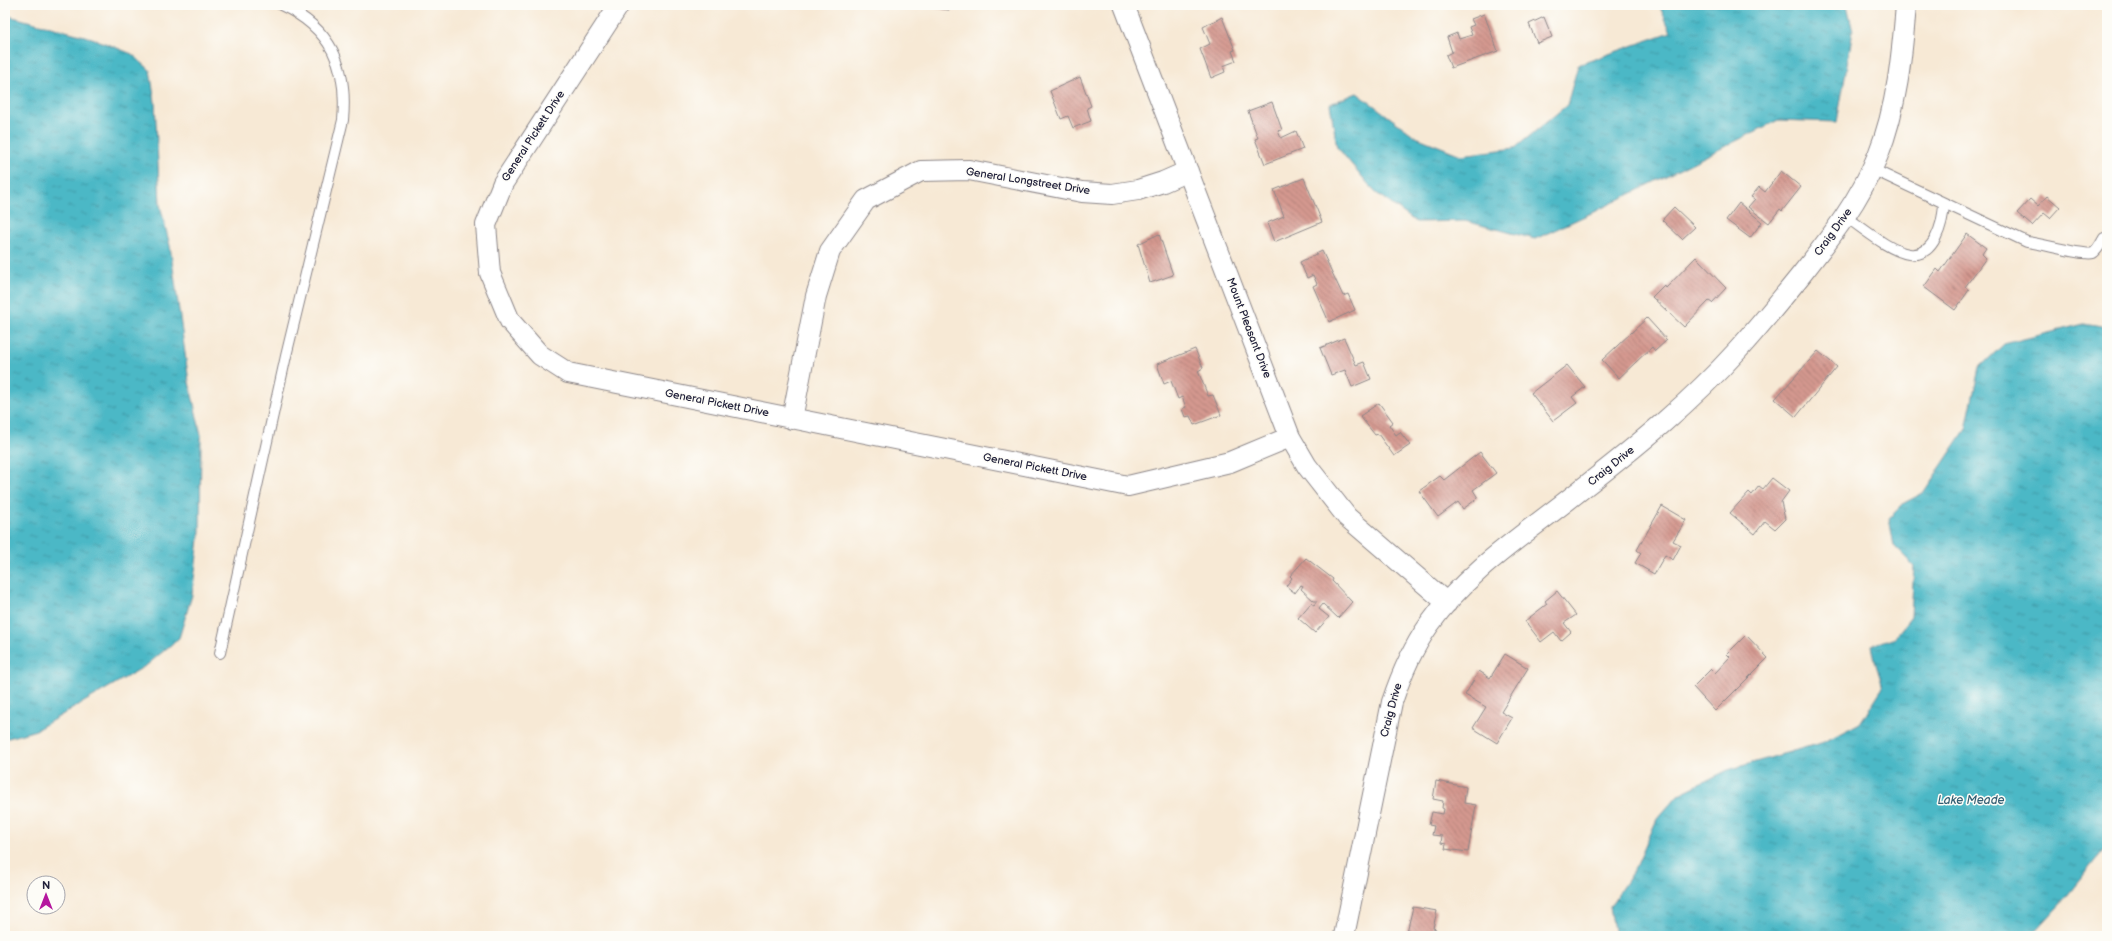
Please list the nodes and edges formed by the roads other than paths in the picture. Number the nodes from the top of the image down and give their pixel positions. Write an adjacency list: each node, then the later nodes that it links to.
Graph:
1 (281, 5): 13 (lane)
2 (619, 5): 10 (street, General Pickett Drive)
3 (1124, 5): 6 (street, Mount Pleasant Drive)
4 (1906, 5): 5 (street, Craig Drive)
5 (1872, 169): 7 (lane); 8 (street, Craig Drive)
6 (1188, 171): 10 (street, General Longstreet Drive); 11 (street, Mount Pleasant Drive)
7 (1944, 204): 8 (lane); 9 (lane)
8 (1846, 217): 12 (street, Craig Drive)
9 (2104, 238)
10 (792, 418): 11 (street, General Pickett Drive)
11 (1290, 437): 12 (street, Mount Pleasant Drive)
12 (1447, 603): 14 (street, Craig Drive)
13 (220, 653)
14 (1344, 936)

